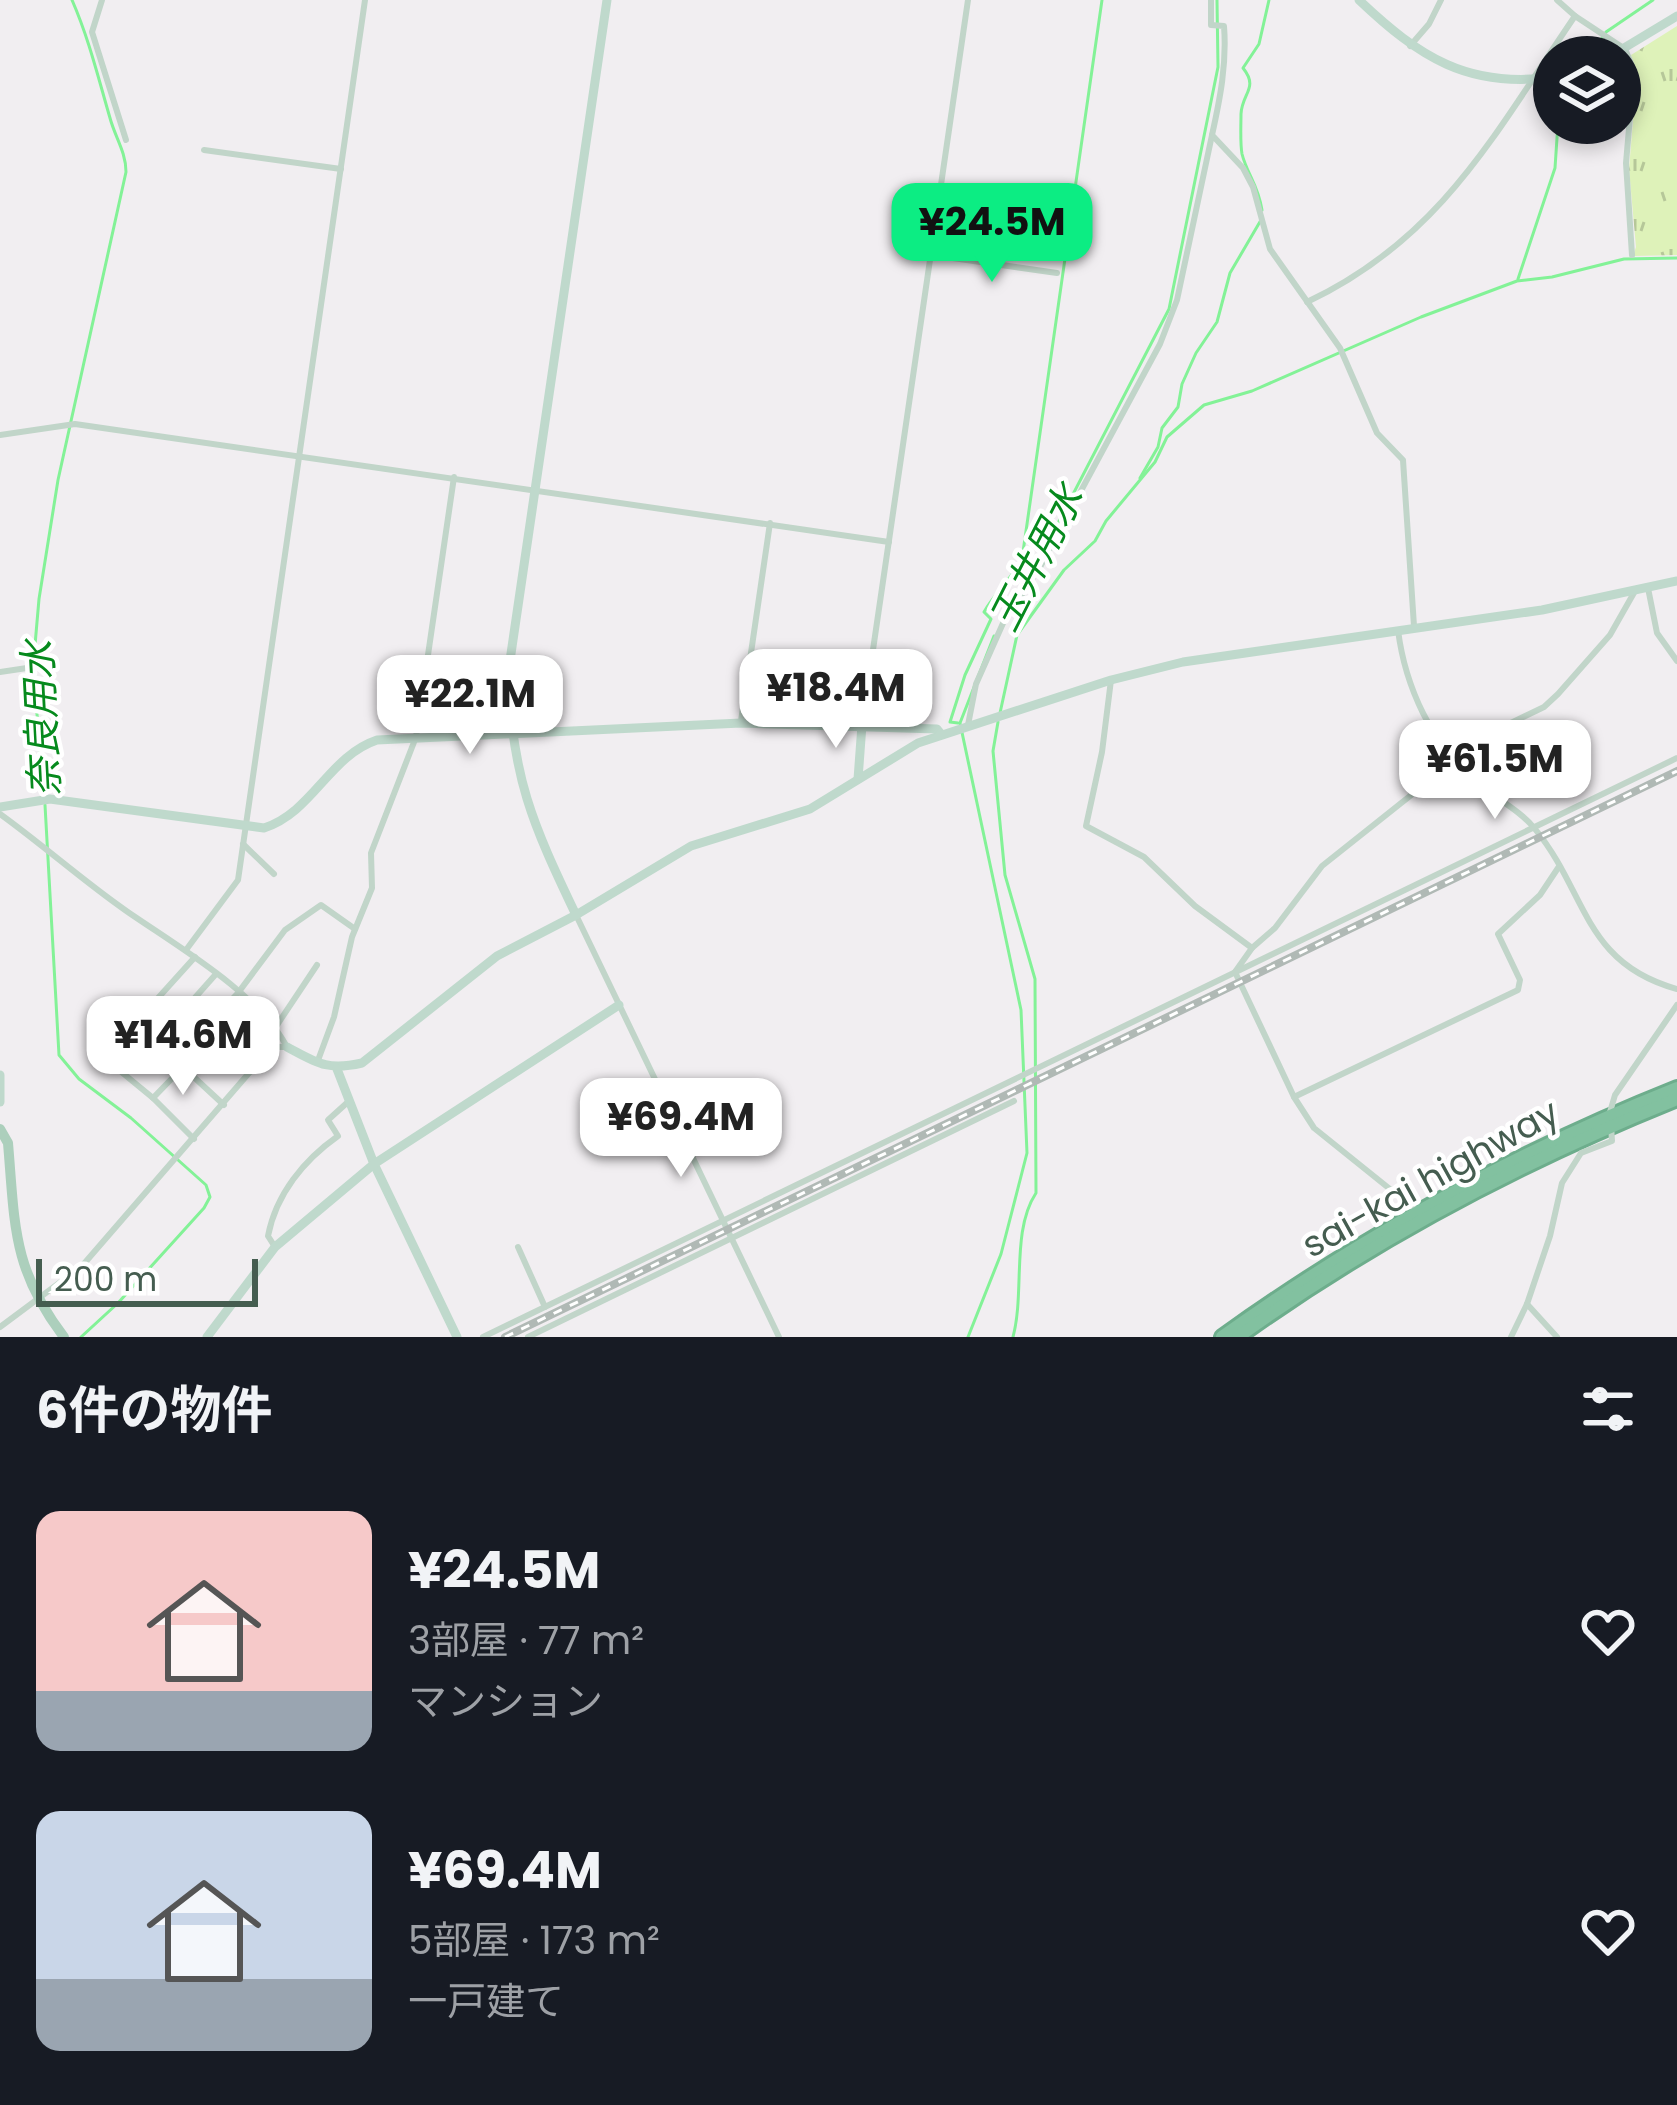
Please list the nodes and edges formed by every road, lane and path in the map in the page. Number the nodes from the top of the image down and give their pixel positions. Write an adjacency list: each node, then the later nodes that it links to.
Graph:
1 (102, 0): 16 (street)
2 (365, 0): 19 (street)
3 (607, 0): 27 (street)
4 (968, 0): 20 (street)
5 (1211, 0): 15 (street)
6 (1359, 0): 13 (street)
7 (1441, 0): 13 (street)
8 (1559, 0): 9 (street)
9 (1575, 16): 11 (street); 14 (street)
10 (1677, 16): 12 (street)
11 (1602, 36)
12 (1641, 39)
13 (1410, 46): 14 (street)
14 (1531, 80): 23 (street)
15 (1212, 135): 23 (street); 41 (street)
16 (126, 140)
17 (1628, 144): 21 (street)
18 (204, 150): 19 (street)
19 (341, 169): 25 (street)
20 (932, 255): 22 (street); 29 (street)
21 (1632, 255)
22 (1057, 273)
23 (1307, 303): 33 (street)
24 (0, 435): 25 (street)
25 (300, 456): 26 (street); 49 (street)
26 (454, 478): 27 (street); 44 (street)
27 (537, 490): 28 (street); 42 (street)
28 (770, 523): 29 (street); 39 (street)
29 (889, 542): 40 (street)
30 (1677, 581): 31 (street)
31 (1648, 587): 32 (street); 35 (street)
32 (1635, 590): 33 (street); 46 (street)
33 (1414, 628): 34 (street)
34 (1398, 630): 38 (street); 46 (street)
35 (1677, 661)
36 (27, 668): 37 (street)
37 (0, 672)
38 (1111, 680): 41 (street); 56 (street)
39 (741, 722): 40 (street); 42 (street)
40 (862, 724): 43 (street); 47 (street)
41 (963, 727): 43 (street)
42 (511, 733): 44 (street); 54 (street)
43 (941, 734): 47 (street)
44 (416, 737): 49 (street); 55 (street)
45 (1677, 758): 50 (street)
46 (1454, 761): 50 (street); 56 (street)
47 (858, 779): 54 (street)
48 (0, 810): 49 (street); 57 (street)
49 (245, 828): 51 (street)
50 (1536, 830): 52 (street); 60 (street)
51 (243, 844): 53 (street); 57 (street)
52 (1558, 868): 62 (street); 75 (street)
53 (274, 874)
54 (576, 915): 64 (street); 71 (street)
55 (355, 929): 63 (street); 69 (street)
56 (1252, 948): 60 (street)
57 (187, 950): 58 (street)
58 (195, 957): 61 (street); 67 (street)
59 (317, 965): 66 (street)
60 (1235, 972): 75 (street); 87 (street)
61 (216, 974): 63 (street); 67 (street)
62 (1677, 988)
63 (238, 993): 66 (street); 70 (street)
64 (619, 1005): 85 (street); 87 (street)
65 (1677, 1005): 82 (street)
66 (275, 1028): 68 (street)
67 (160, 1037): 70 (street)
68 (287, 1047): 69 (street); 81 (street)
69 (317, 1064): 71 (street)
70 (184, 1066): 76 (street); 81 (street)
71 (337, 1069): 78 (street)
72 (119, 1070): 76 (street)
73 (0, 1075): 80 (street)
74 (1677, 1088): 82 (highway, sai-kai highway)
75 (1294, 1097): 86 (street)
76 (153, 1098): 84 (street)
77 (1677, 1099): 82 (highway, sai-kai highway)
78 (349, 1101): 85 (street); 89 (street)
79 (1014, 1101): 88 (street)
80 (0, 1102)
81 (224, 1105): 84 (street)
82 (1610, 1120): 86 (highway, sai-kai highway); 92 (street)
83 (0, 1129): 91 (main road)
84 (194, 1139): 91 (street)
85 (374, 1164): 89 (street); 98 (street)
86 (1420, 1216): 94 (highway, sai-kai highway)
87 (724, 1220): 88 (street); 93 (street)
88 (732, 1240): 100 (street); 101 (street)
89 (275, 1246): 97 (street)
90 (518, 1247): 93 (street)
91 (38, 1302): 95 (street); 96 (main road)
92 (1527, 1304): 104 (street); 105 (street)
93 (545, 1307): 99 (street)
94 (1260, 1316): 102 (highway, sai-kai highway); 103 (highway, sai-kai highway)
95 (0, 1327)
96 (64, 1337)
97 (207, 1337)
98 (457, 1337)
99 (483, 1337)
100 (528, 1337)
101 (779, 1337)
102 (1222, 1337)
103 (1238, 1337)
104 (1511, 1337)
105 (1557, 1337)

